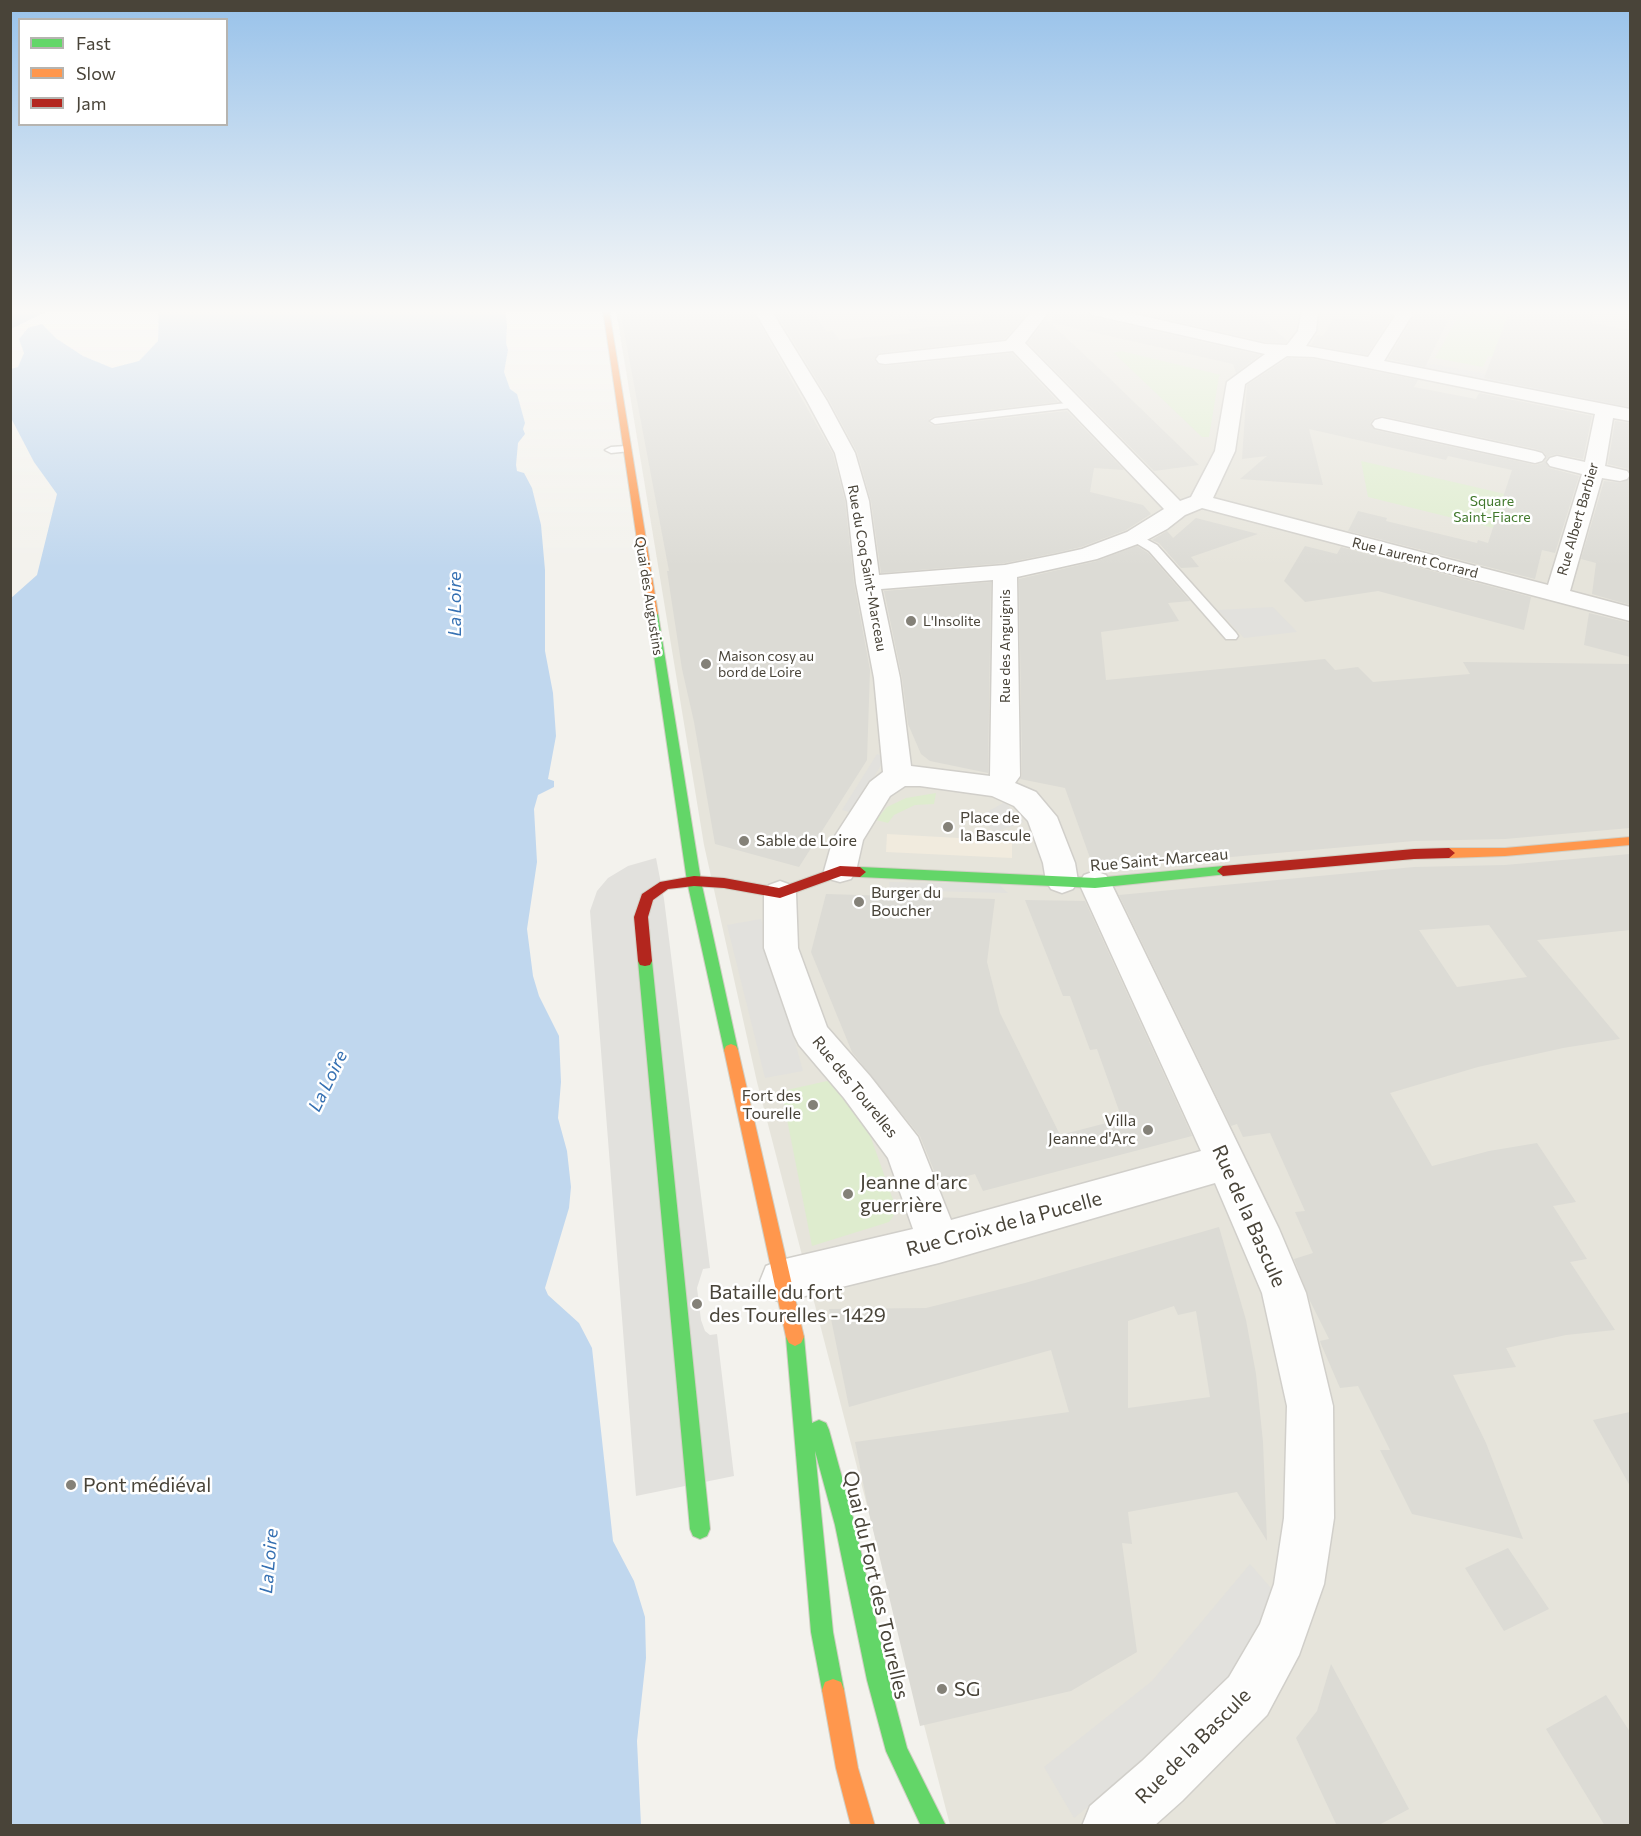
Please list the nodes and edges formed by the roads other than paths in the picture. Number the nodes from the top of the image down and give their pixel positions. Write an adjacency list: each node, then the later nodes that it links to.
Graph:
1 (618, 396): 11 (main road, Quai des Augustins)
2 (814, 396): 21 (street, Rue du Coq Saint-Marceau)
3 (1066, 396): 6 (street)
4 (1234, 396): 17 (street)
5 (1533, 396): 7 (street)
6 (1075, 405): 9 (lane); 18 (street)
7 (1605, 410): 8 (street); 15 (street, Rue Albert Barbier)
8 (1630, 415)
9 (935, 421)
10 (1382, 424): 13 (street)
11 (626, 449): 12 (lane); 29 (main road, Quai des Augustins)
12 (611, 450)
13 (1535, 457)
14 (1557, 462): 15 (street)
15 (1594, 470): 16 (street); 22 (street, Rue Albert Barbier)
16 (1620, 476)
17 (1200, 501): 18 (street, Rue des Anguignis); 22 (street, Rue Laurent Corrard)
18 (1177, 510): 19 (street, Rue des Anguignis)
19 (1135, 537): 20 (street, Rue des Anguignis); 24 (lane)
20 (1005, 572): 21 (street); 26 (street, Rue des Anguignis)
21 (868, 583): 25 (street, Rue du Coq Saint-Marceau)
22 (1557, 594): 23 (street, Rue Laurent Corrard)
23 (1630, 614)
24 (1231, 636)
25 (898, 776): 26 (street); 28 (street)
26 (998, 787): 30 (street)
27 (1630, 841): 30 (main road, Rue Saint-Marceau)
28 (840, 871): 30 (main road, Rue Saint-Marceau); 31 (main road, Rue Saint-Marceau)
29 (694, 881): 31 (main road); 34 (main road, Quai des Augustins); 36 (main road)
30 (1078, 882): 32 (street, Rue de la Bascule)
31 (780, 893): 33 (street, Rue des Tourelles)
32 (1226, 1162): 33 (street, Rue Croix de la Pucelle); 39 (street, Rue de la Bascule)
33 (939, 1243): 34 (street, Rue Croix de la Pucelle)
34 (781, 1281): 35 (main road, Quai des Augustins)
35 (797, 1347): 37 (main road); 38 (main road, Quai du Fort des Tourelles)
36 (700, 1529)
37 (863, 1826)
38 (934, 1826)
39 (1110, 1826)

